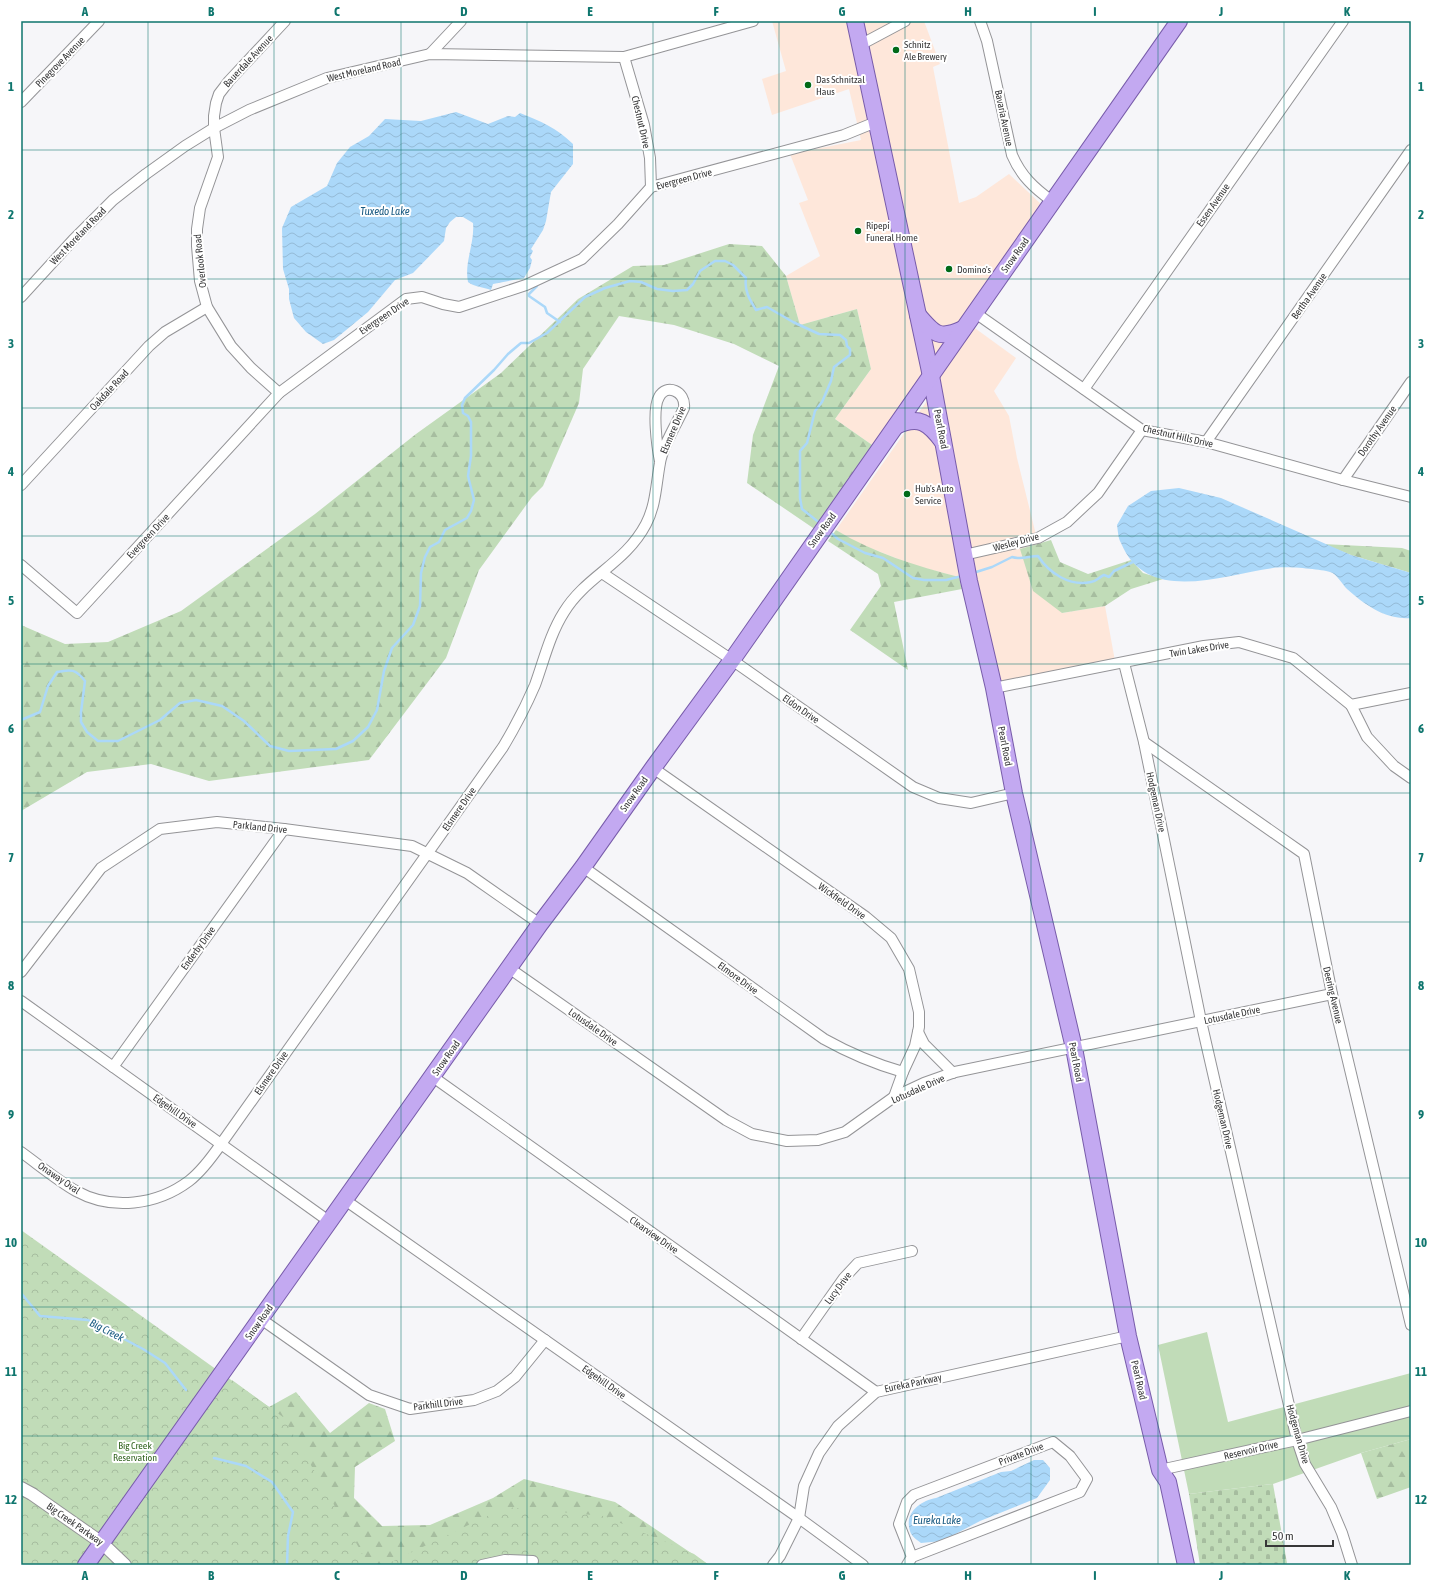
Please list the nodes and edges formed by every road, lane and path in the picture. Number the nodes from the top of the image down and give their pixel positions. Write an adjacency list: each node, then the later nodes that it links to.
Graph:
1 (99, 21): 13 (street, Pinegrove Avenue)
2 (285, 21): 15 (street, Bauerdale Avenue)
3 (460, 21): 11 (street)
4 (753, 21): 12 (street, West Moreland Road)
5 (855, 21): 10 (main road, Pearl Road)
6 (904, 21): 10 (street)
7 (980, 21): 18 (street, Bavaria Avenue)
8 (1179, 21): 18 (main road, Snow Road)
9 (1343, 21): 26 (street, Essen Avenue)
10 (860, 45): 14 (main road, Pearl Road)
11 (430, 54): 12 (street, West Moreland Road); 15 (street, West Moreland Road)
12 (624, 57): 17 (street, Chestnut Drive)
13 (21, 102)
14 (876, 122): 17 (street, Evergreen Drive); 22 (main road, Pearl Road)
15 (214, 128): 19 (street, West Moreland Road); 20 (street, Overlook Road)
16 (1411, 150): 31 (street, Bertha Avenue)
17 (651, 187): 27 (street, Evergreen Drive)
18 (1052, 202): 21 (main road, Snow Road)
19 (21, 297)
20 (207, 307): 27 (street, Overlook Road); 34 (street, Oakdale Road)
21 (974, 312): 23 (main road, Snow Road); 26 (street, Chestnut Hills Drive)
22 (918, 314): 23 (main road); 24 (main road, Pearl Road)
23 (963, 329): 24 (main road, Snow Road)
24 (931, 376): 28 (main road, Snow Road); 30 (main road, Pearl Road)
25 (1411, 382): 33 (street, Dorothy Avenue)
26 (1084, 389): 29 (street, Chestnut Hills Drive)
27 (279, 393): 36 (street, Evergreen Drive)
28 (896, 426): 30 (main road); 39 (main road, Snow Road)
29 (1142, 430): 31 (street, Chestnut Hills Drive); 37 (street, Wesley Drive)
30 (944, 442): 37 (main road, Pearl Road)
31 (1206, 442): 33 (street, Chestnut Hills Drive)
32 (660, 461): 32 (street, Elsmere Drive); 38 (street, Elsmere Drive)
33 (1343, 480): 35 (street, Chestnut Hills Drive)
34 (21, 485)
35 (1411, 497)
36 (21, 565)
37 (967, 568): 41 (main road, Pearl Road)
38 (602, 573): 39 (street, Eldon Drive); 49 (street, Elsmere Drive)
39 (732, 660): 45 (main road, Snow Road); 47 (street, Eldon Drive)
40 (1124, 663): 41 (street, Twin Lakes Drive); 43 (street, Twin Lakes Drive); 44 (street, Hodgeman Drive)
41 (994, 688): 47 (main road, Pearl Road)
42 (1411, 693): 43 (street)
43 (1351, 705): 46 (street)
44 (1144, 742): 54 (street, Deering Avenue); 56 (street, Hodgeman Drive)
45 (653, 768): 50 (main road, Snow Road); 57 (street, Wickfield Drive)
46 (1411, 778)
47 (1014, 793): 58 (main road, Pearl Road)
48 (284, 829): 49 (street, Parkland Drive); 53 (street, Parkland Drive); 59 (street, Enderby Drive)
49 (428, 854): 51 (street, Parkland Drive); 64 (street, Elsmere Drive)
50 (583, 868): 51 (main road, Snow Road); 60 (street, Elmore Drive)
51 (540, 924): 52 (main road, Snow Road)
52 (509, 968): 62 (main road, Snow Road); 63 (street, Lotusdale Drive)
53 (21, 972)
54 (1332, 994): 56 (street, Lotusdale Drive); 70 (street, Deering Avenue)
55 (21, 1000): 59 (street, Edgehill Drive)
56 (1201, 1021): 58 (street, Lotusdale Drive); 76 (street, Hodgeman Drive)
57 (918, 1032): 60 (street, Wickfield Drive); 61 (street)
58 (1074, 1048): 61 (street, Lotusdale Drive); 71 (main road, Pearl Road)
59 (113, 1067): 64 (street, Edgehill Drive)
60 (903, 1072): 63 (street, Wickfield Drive)
61 (953, 1073): 63 (street, Lotusdale Drive)
62 (433, 1077): 66 (main road, Snow Road); 72 (street, Clearview Drive)
63 (894, 1097)
64 (221, 1144): 65 (street, Onaway Oval); 67 (street, Edgehill Drive)
65 (21, 1152)
66 (345, 1200): 67 (main road, Snow Road); 73 (street, Edgehill Drive)
67 (330, 1222): 69 (main road, Snow Road)
68 (912, 1251): 72 (street, Lucy Drive)
69 (261, 1319): 73 (street, Parkhill Drive); 80 (main road, Snow Road)
70 (1411, 1325)
71 (1128, 1336): 74 (street, Eureka Parkway); 77 (main road, Pearl Road)
72 (801, 1339): 74 (street, Clearview Drive)
73 (544, 1340): 79 (street, Edgehill Drive)
74 (876, 1392): 79 (street, Eureka Parkway)
75 (1411, 1411): 76 (street, Reservoir Drive)
76 (1297, 1440): 77 (street, Reservoir Drive); 90 (street, Hodgeman Drive)
77 (1160, 1470): 88 (main road, Pearl Road); 89 (main road, Pearl Road)
78 (21, 1488): 80 (street, Big Creek Parkway)
79 (799, 1518): 86 (street, Eureka Parkway); 87 (street, Edgehill Drive)
80 (102, 1543): 83 (main road, Snow Road); 84 (street, Big Creek Parkway)
81 (533, 1561): 85 (street)
82 (910, 1561): 82 (street, Private Drive)
83 (86, 1565)
84 (125, 1565)
85 (482, 1565)
86 (773, 1565)
87 (863, 1565)
88 (1175, 1565)
89 (1186, 1565)
90 (1352, 1565)

